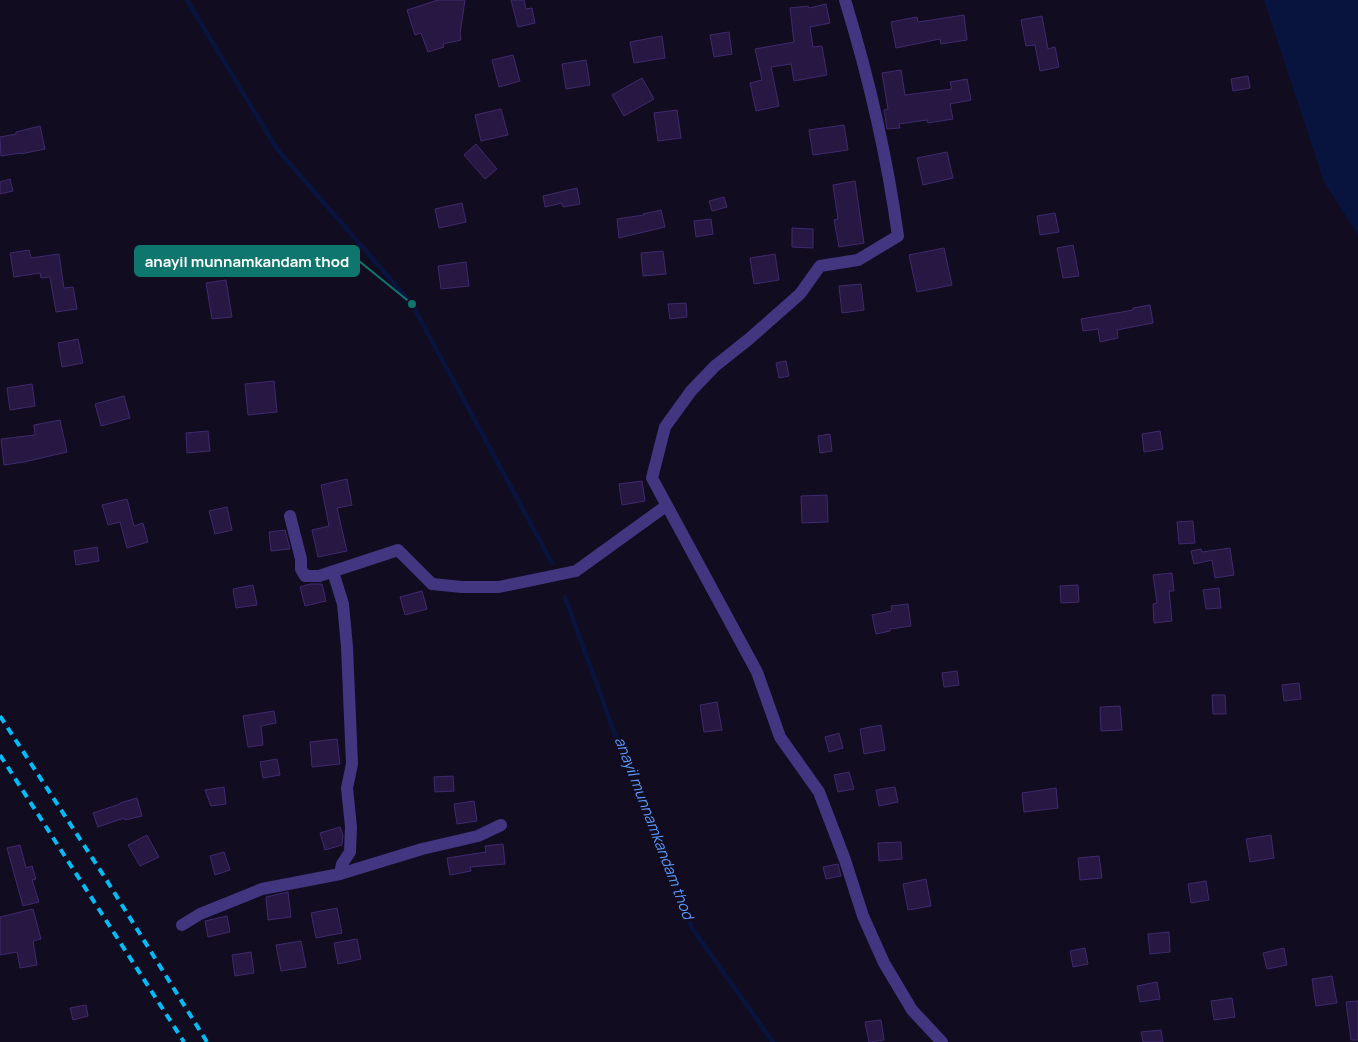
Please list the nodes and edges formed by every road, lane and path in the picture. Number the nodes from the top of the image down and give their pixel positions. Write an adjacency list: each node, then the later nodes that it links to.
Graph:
1 (845, 0): 2 (street)
2 (666, 506): 4 (street); 8 (street)
3 (290, 516): 4 (street)
4 (333, 572): 6 (street)
5 (501, 825): 6 (street)
6 (340, 874): 7 (street)
7 (182, 925)
8 (942, 1042)

